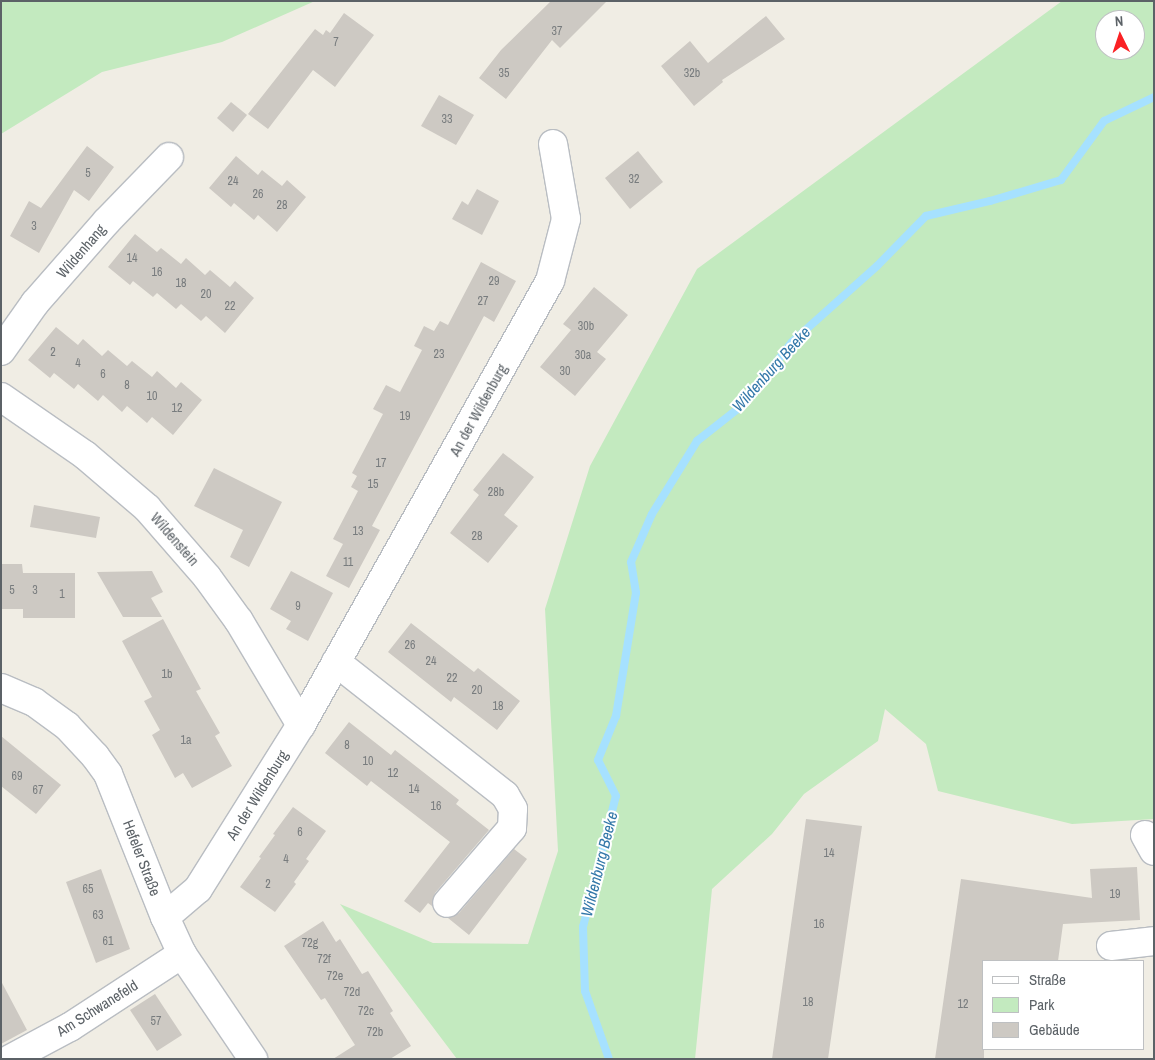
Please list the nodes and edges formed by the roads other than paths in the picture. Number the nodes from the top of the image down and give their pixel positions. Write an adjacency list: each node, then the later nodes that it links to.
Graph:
1 (553, 144): 5 (street, An der Wildenburg)
2 (169, 157): 3 (street, Wildenhang)
3 (1, 351)
4 (1, 397): 7 (street, Wildenstein)
5 (336, 662): 7 (street, An der Wildenburg); 8 (street)
6 (1, 688): 9 (street, Hefeler Straße)
7 (301, 725): 9 (street, An der Wildenburg)
8 (446, 903)
9 (165, 917): 12 (street, Hefeler Straße)
10 (1154, 941): 11 (street)
11 (1111, 946)
12 (182, 954): 13 (street, Am Schwanefeld); 14 (street, Hefeler Straße)
13 (10, 1059)
14 (253, 1059)

